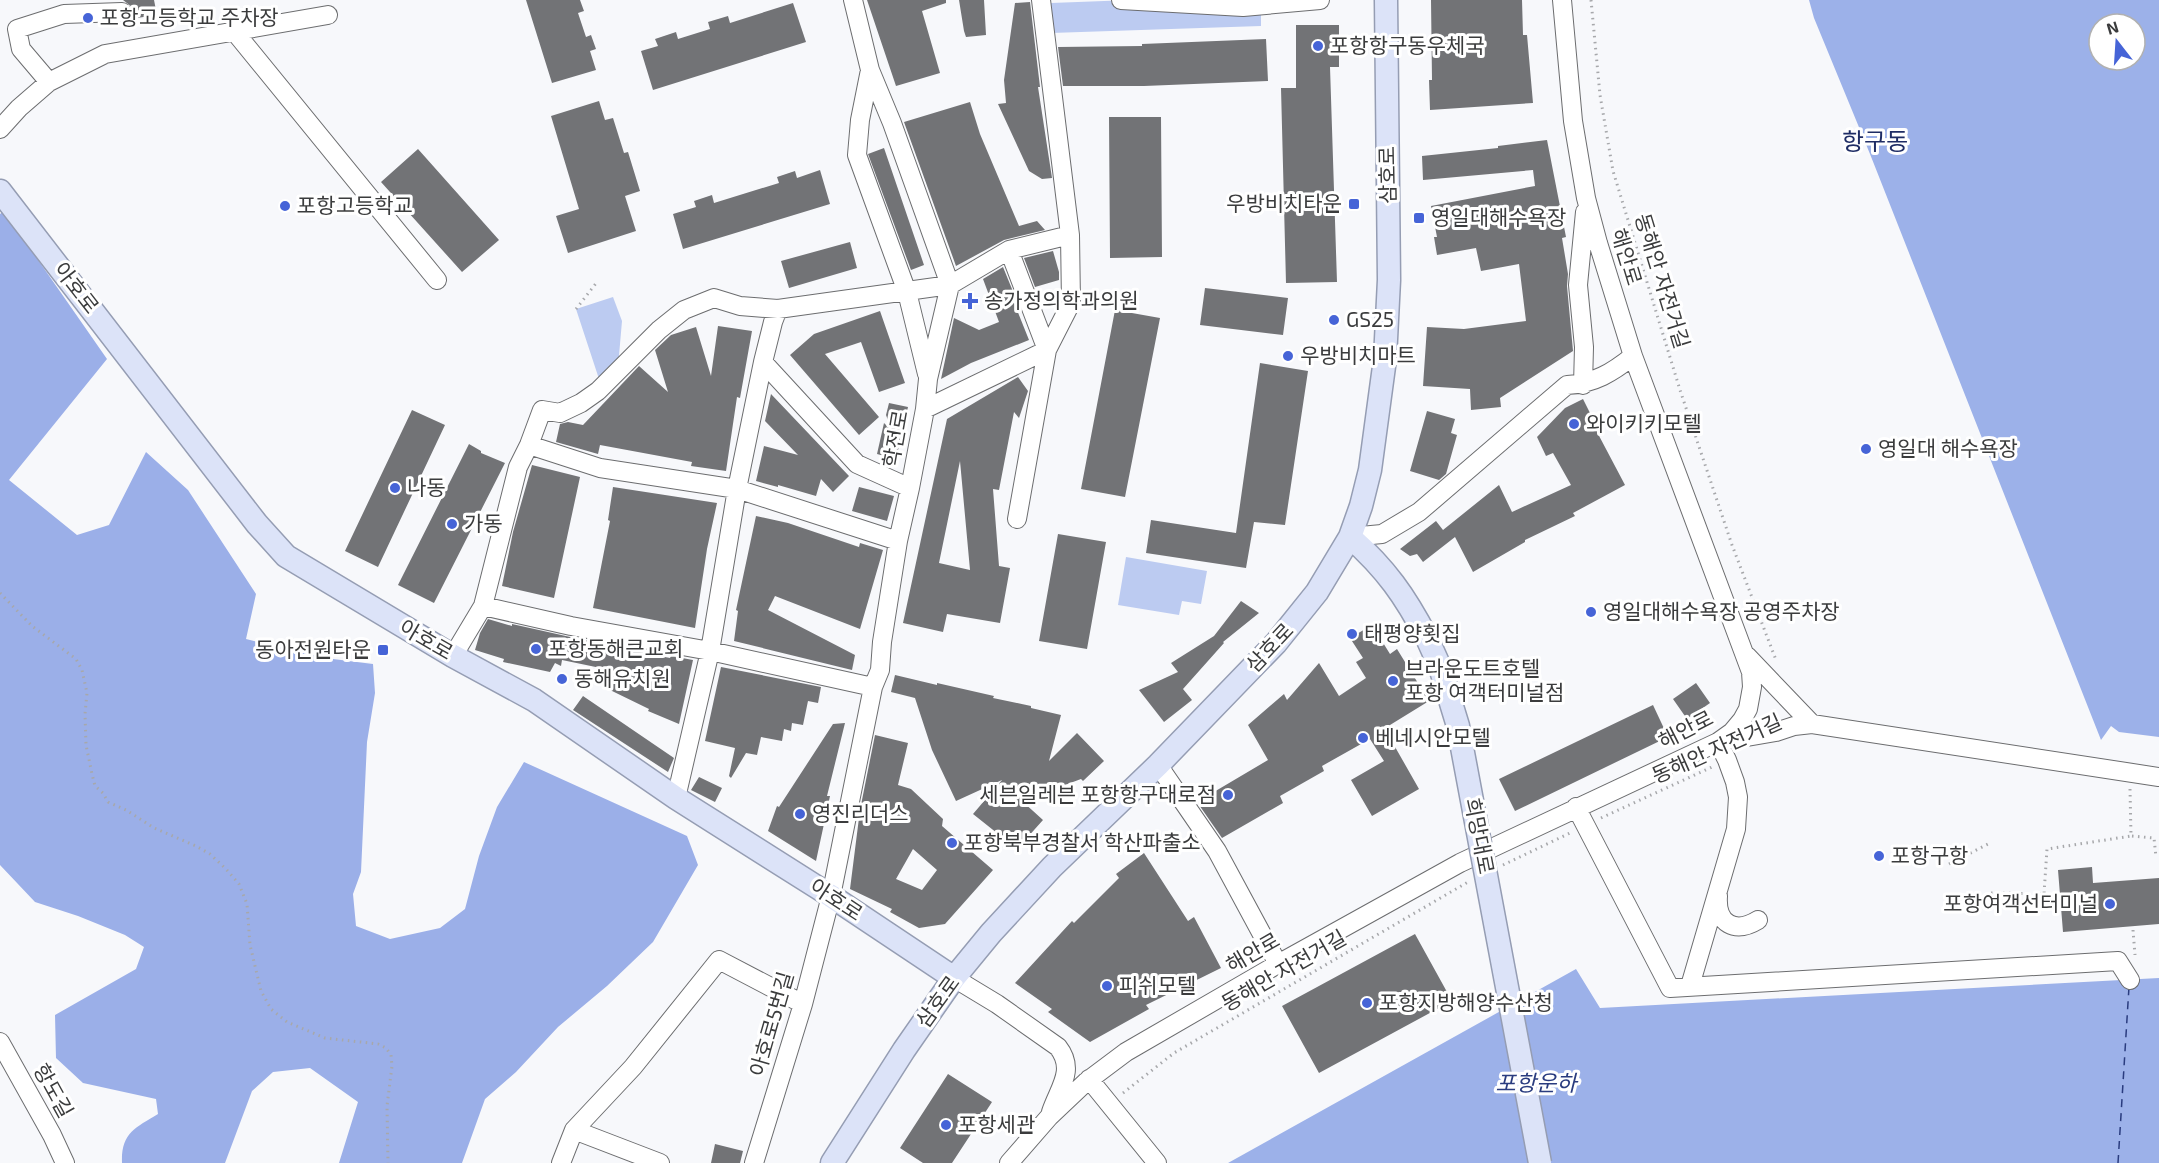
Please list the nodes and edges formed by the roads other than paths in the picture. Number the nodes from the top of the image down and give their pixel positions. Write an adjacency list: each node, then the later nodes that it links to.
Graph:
1 (853, 0): 11 (street)
2 (1041, 0): 16 (street)
3 (1121, 0): 7 (street)
4 (1320, 0): 7 (street)
5 (1386, 0): 32 (main road, 삼호로)
6 (1562, 0): 15 (street, 해안로)
7 (1243, 4)
8 (122, 12): 12 (street)
9 (328, 15): 10 (street)
10 (234, 31): 12 (street); 18 (street)
11 (870, 70): 19 (street); 20 (street)
12 (49, 82): 13 (street)
13 (0, 129)
14 (0, 190): 37 (main road, 아호로)
15 (1586, 198): 23 (street, 해안로); 26 (street)
16 (1070, 235): 17 (street); 22 (street)
17 (1009, 250): 19 (street); 22 (street)
18 (437, 280)
19 (950, 285): 20 (street); 25 (street, 학전로)
20 (907, 292): 21 (street); 25 (street)
21 (778, 309): 24 (street); 28 (street)
22 (1047, 350): 27 (street); 31 (street)
23 (1633, 356): 26 (street); 36 (street, 해안로)
24 (763, 362): 29 (street); 30 (street)
25 (928, 379): 27 (street, 학전로)
26 (1583, 385): 32 (street)
27 (925, 409): 29 (street, 학전로)
28 (529, 445): 30 (street); 34 (street)
29 (910, 488): 33 (street, 학전로)
30 (737, 489): 33 (street); 35 (street)
31 (1017, 519)
32 (1350, 537): 41 (main road, 삼호로); 64 (main road, 희망대로, bridge)
33 (898, 541): 38 (street, 학전로)
34 (483, 606): 35 (street); 37 (street)
35 (710, 651): 38 (street); 43 (street)
36 (1746, 655): 39 (street); 40 (street, 해안로)
37 (453, 656): 43 (main road, 아호로)
38 (873, 687): 46 (street, 학전로)
39 (1812, 724): 40 (street); 42 (street)
40 (1718, 741): 44 (street, 해안로); 45 (street)
41 (1158, 765): 48 (street); 49 (main road, 삼호로)
42 (2159, 777)
43 (676, 798): 46 (main road, 아호로)
44 (1576, 807): 48 (street, 해안로); 51 (street)
45 (1718, 888): 47 (street); 51 (street)
46 (831, 896): 49 (main road, 아호로); 52 (street, 아호로5번길)
47 (1758, 920)
48 (1278, 964): 54 (street, 해안로)
49 (954, 978): 55 (street); 61 (main road, 삼호로)
50 (2130, 980): 51 (street)
51 (1690, 986)
52 (803, 1004): 56 (street); 60 (street, 아호로5번길)
53 (0, 1042): 57 (street, 항도길)
54 (1089, 1079): 55 (street, 해안로); 63 (street)
55 (1049, 1117): 62 (street, 해안로)
56 (574, 1130): 58 (street); 59 (street)
57 (65, 1163)
58 (561, 1163)
59 (660, 1163)
60 (754, 1163)
61 (832, 1163)
62 (1009, 1163)
63 (1157, 1163)
64 (1540, 1163)

